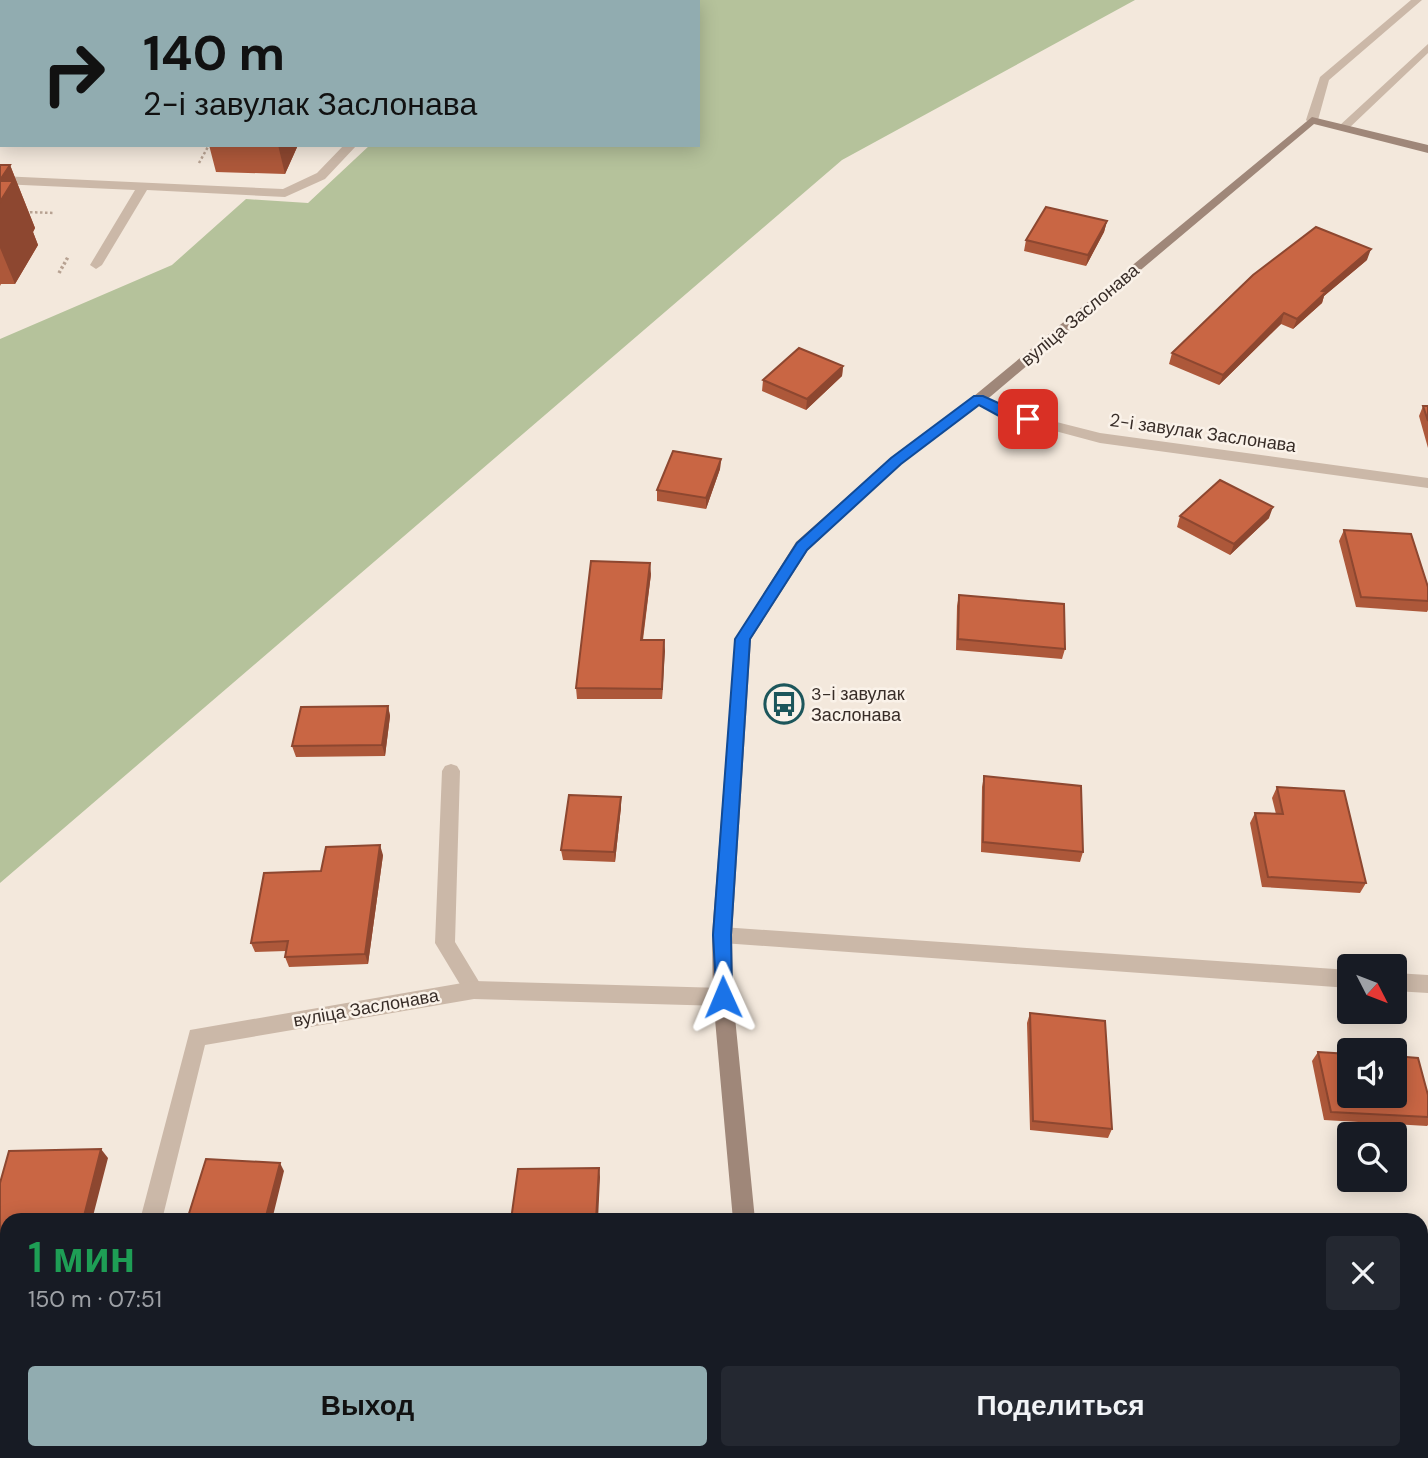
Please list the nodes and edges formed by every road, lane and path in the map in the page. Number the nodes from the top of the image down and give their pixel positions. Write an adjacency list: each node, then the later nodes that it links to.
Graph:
1 (1417, 0): 3 (street)
2 (1428, 47): 4 (street)
3 (1312, 120): 4 (street); 14 (street, вуліца Заслонава)
4 (1343, 128): 6 (street)
5 (349, 147): 8 (street)
6 (1428, 149)
7 (0, 180): 8 (street)
8 (143, 187): 12 (street)
9 (13, 212): 10 (path)
10 (66, 214)
11 (72, 250): 13 (path)
12 (96, 265)
13 (59, 273)
14 (979, 399): 15 (street, 2-і завулак Заслонава); 17 (street, вуліца Заслонава)
15 (1428, 483)
16 (451, 771): 21 (street)
17 (722, 935): 18 (street); 22 (street, вуліца Заслонава)
18 (1337, 978)
19 (1407, 983): 20 (street)
20 (1428, 984)
21 (474, 990): 22 (street, вуліца Заслонава); 23 (street, вуліца Заслонава)
22 (723, 997): 24 (street, вуліца Заслонава)
23 (153, 1213)
24 (743, 1213)

